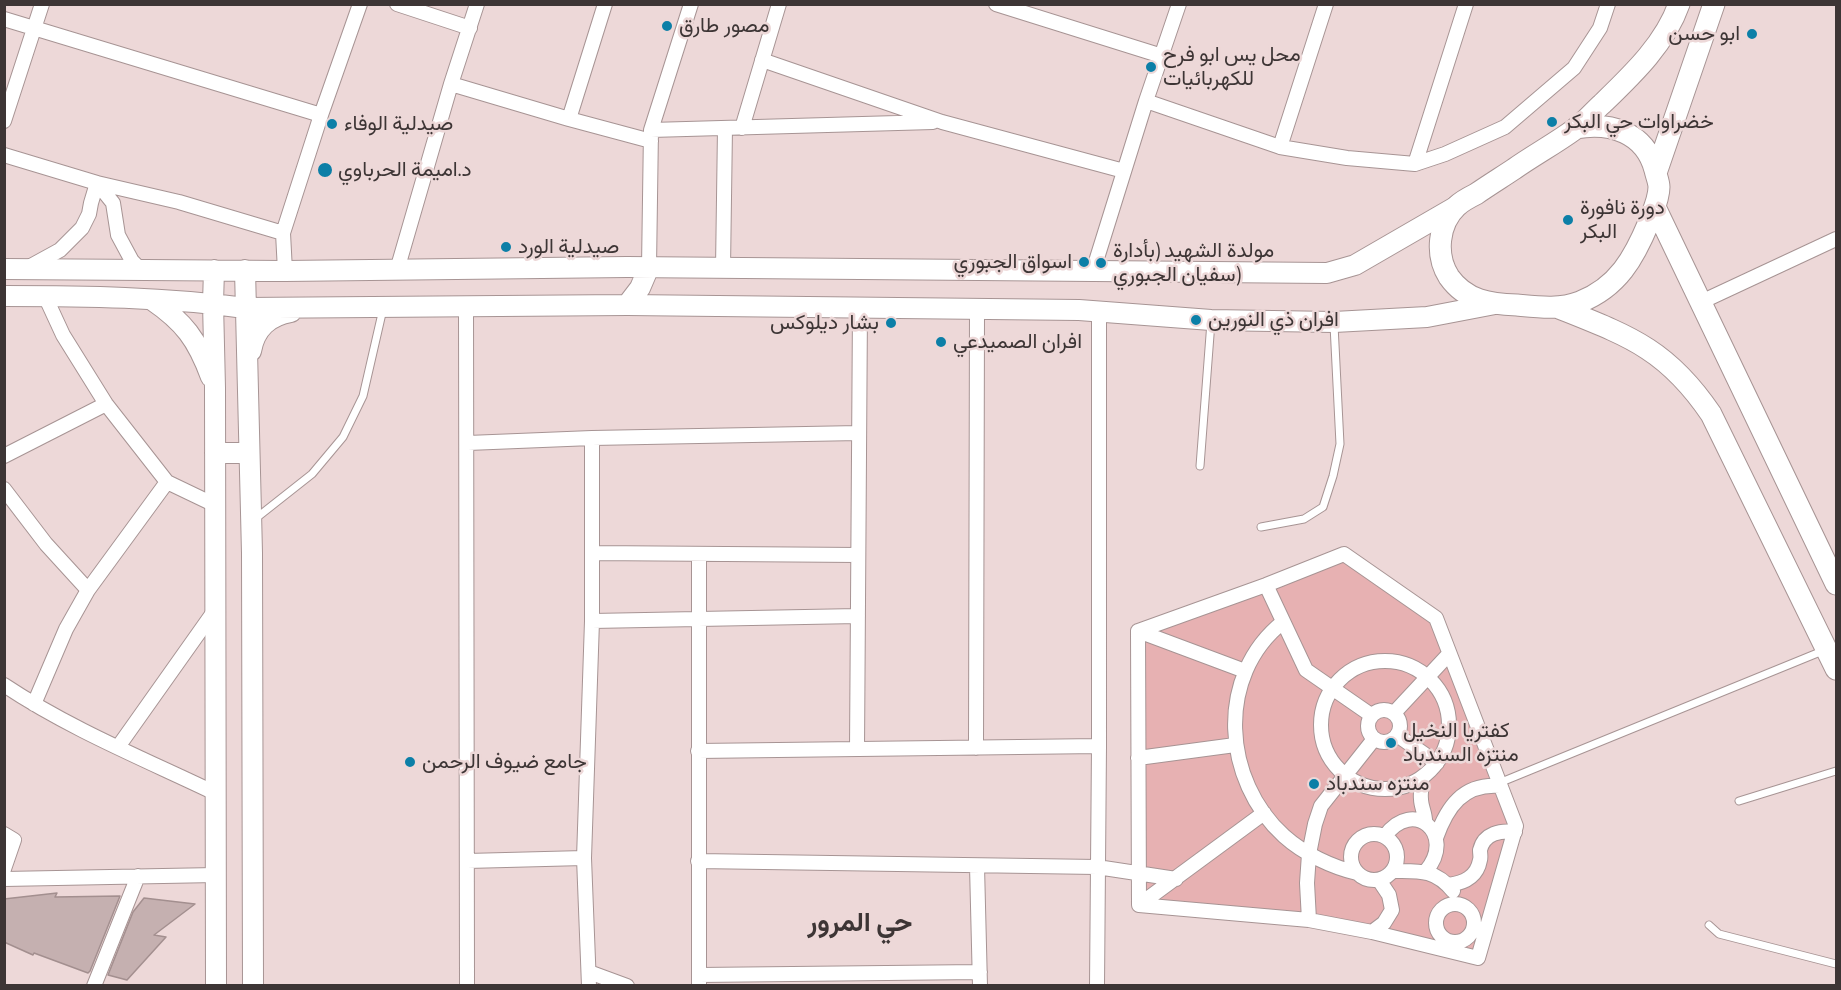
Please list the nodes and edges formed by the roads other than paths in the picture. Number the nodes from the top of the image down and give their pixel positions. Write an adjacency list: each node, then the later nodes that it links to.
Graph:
1 (42, 4): 17 (street)
2 (360, 4): 22 (street)
3 (397, 4): 16 (street)
4 (477, 4): 16 (street)
5 (605, 4): 23 (street)
6 (691, 4): 29 (street)
7 (779, 4): 19 (street)
8 (996, 4): 18 (street)
9 (1179, 4): 18 (street)
10 (1326, 4): 30 (street)
11 (1466, 4): 32 (street)
12 (1608, 4): 32 (street)
13 (1679, 4): 28 (main road)
14 (1714, 4): 34 (main road)
15 (4, 19): 17 (street)
16 (470, 27): 20 (street)
17 (35, 28): 22 (street); 24 (street)
18 (1162, 56): 21 (street)
19 (762, 60): 25 (street); 27 (street)
20 (451, 84): 23 (street); 47 (street)
21 (1146, 101): 30 (street); 33 (street)
22 (321, 115): 38 (street)
23 (569, 119): 29 (street)
24 (4, 121)
25 (942, 122): 27 (street); 33 (street)
26 (725, 128): 27 (street); 29 (street); 41 (street)
27 (742, 128)
28 (1576, 128): 34 (main road); 36 (main road)
29 (651, 136): 40 (street)
30 (1280, 147): 32 (street)
31 (4, 155): 35 (street)
32 (1415, 164)
33 (1124, 171): 49 (street)
34 (1656, 173): 37 (main road)
35 (97, 183): 38 (street); 42 (street); 44 (street)
36 (1456, 206): 49 (main road); 55 (main road)
37 (1655, 207): 53 (main road); 62 (main road)
38 (283, 233): 48 (street)
39 (1836, 239): 53 (street)
40 (649, 267): 41 (main road); 47 (main road); 56 (main road)
41 (723, 267): 49 (main road)
42 (27, 268): 43 (main road); 44 (main road)
43 (4, 269)
44 (141, 270): 45 (main road)
45 (214, 270): 46 (main road); 54 (main road)
46 (245, 270): 48 (main road); 60 (main road)
47 (397, 270): 48 (main road)
48 (285, 271)
49 (1093, 271)
50 (4, 296): 51 (main road)
51 (45, 296): 52 (main road); 69 (street)
52 (152, 300): 54 (main road); 68 (main road)
53 (1701, 302): 85 (main road)
54 (213, 303): 60 (main road); 68 (main road)
55 (1495, 304): 62 (main road); 66 (main road)
56 (627, 305): 57 (main road); 61 (main road)
57 (466, 306): 59 (main road); 72 (street)
58 (317, 307): 59 (main road); 60 (main road); 67 (main road)
59 (384, 307): 80 (lane)
60 (245, 308): 67 (main road)
61 (860, 308): 63 (main road); 70 (street)
62 (1559, 308): 94 (main road)
63 (977, 309): 64 (main road); 109 (street)
64 (1099, 310): 65 (main road); 107 (street)
65 (1211, 320): 66 (main road); 76 (lane)
66 (1334, 322): 81 (lane)
67 (248, 371): 74 (main road)
68 (215, 388): 73 (main road)
69 (106, 404): 75 (street); 77 (street)
70 (859, 433): 71 (street); 84 (street)
71 (592, 438): 72 (street); 82 (street)
72 (468, 443): 128 (street)
73 (215, 453): 74 (main road); 79 (main road)
74 (249, 453): 80 (main road)
75 (4, 456)
76 (1200, 466)
77 (167, 482): 79 (street); 87 (street)
78 (4, 489): 87 (street)
79 (215, 506): 88 (main road)
80 (251, 523): 154 (main road)
81 (1261, 527)
82 (592, 553): 83 (street); 91 (street)
83 (699, 554): 84 (street); 90 (street)
84 (858, 555): 89 (street)
85 (1836, 584)
86 (1266, 585): 92 (street); 93 (street); 95 (street)
87 (88, 591): 101 (street)
88 (215, 610): 108 (street); 118 (main road)
89 (858, 616): 90 (street); 110 (street)
90 (698, 620): 91 (street); 111 (street)
91 (592, 621): 127 (street)
92 (1283, 622): 97 (street); 100 (street)
93 (1138, 631): 97 (street); 112 (street)
94 (1827, 649): 96 (main road); 117 (lane)
95 (1449, 654): 98 (street); 117 (street)
96 (1836, 669)
97 (1245, 671): 106 (street)
98 (1427, 677): 100 (street); 102 (street); 113 (street)
99 (4, 685): 101 (street)
100 (1332, 687): 103 (street); 115 (street)
101 (34, 705): 108 (street)
102 (1394, 713): 103 (street); 104 (street)
103 (1371, 715): 105 (street)
104 (1397, 735): 105 (street); 113 (street)
105 (1374, 739): 115 (street)
106 (1235, 745): 112 (street); 120 (street)
107 (1099, 746): 109 (street); 131 (street)
108 (118, 747): 118 (street)
109 (976, 748): 110 (street)
110 (857, 749): 111 (street)
111 (698, 751): 129 (street)
112 (1138, 758): 135 (street)
113 (1437, 763): 116 (street)
114 (1836, 771): 119 (lane)
115 (1345, 776): 116 (street); 126 (street)
116 (1421, 779): 121 (street)
117 (1500, 785): 122 (street); 125 (street)
118 (215, 793): 137 (main road)
119 (1739, 801)
120 (1264, 813): 126 (street); 140 (street)
121 (1425, 823): 124 (street); 125 (street)
122 (1515, 832): 142 (street); 147 (street)
123 (4, 834): 132 (street)
124 (1385, 836): 133 (street); 136 (street)
125 (1436, 838): 134 (street)
126 (1310, 854): 136 (street); 145 (street)
127 (584, 858): 128 (street); 149 (street)
128 (467, 861): 155 (street)
129 (698, 861): 130 (street); 151 (street)
130 (977, 866): 131 (street); 150 (street)
131 (1097, 867): 135 (street); 157 (street)
132 (4, 868)
133 (1394, 871): 134 (street); 141 (street)
134 (1425, 871): 142 (street)
135 (1139, 873): 140 (street); 144 (street)
136 (1358, 873): 141 (street)
137 (216, 875): 138 (street); 153 (main road)
138 (138, 876): 139 (street); 152 (street)
139 (4, 879)
140 (1176, 879): 144 (street)
141 (1379, 880): 147 (street)
142 (1448, 885): 143 (street)
143 (1458, 904)
144 (1139, 905): 145 (street)
145 (1309, 920): 147 (street)
146 (1709, 925): 148 (lane)
147 (1372, 932)
148 (1836, 964)
149 (589, 979): 156 (street)
150 (980, 979): 151 (street)
151 (699, 980)
152 (94, 986)
153 (216, 986)
154 (253, 986)
155 (467, 986)
156 (627, 986)
157 (1097, 986)

